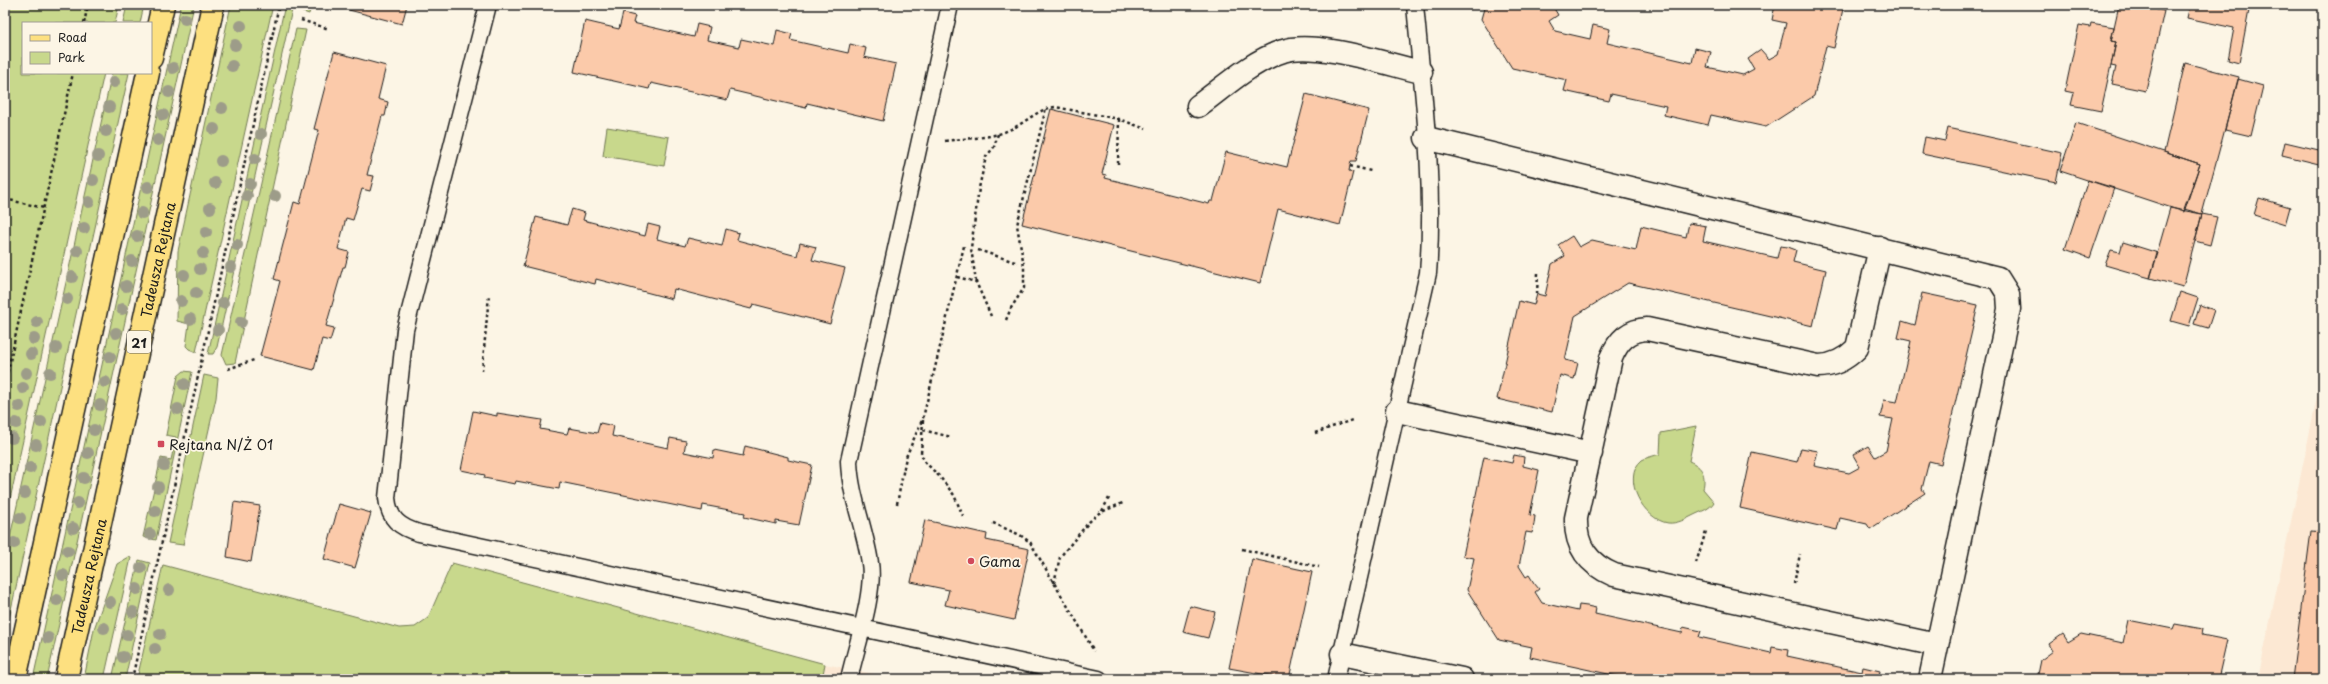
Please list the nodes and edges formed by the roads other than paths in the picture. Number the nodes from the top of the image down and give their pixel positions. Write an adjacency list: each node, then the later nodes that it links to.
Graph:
1 (163, 5): 6 (main road)
2 (213, 5): 18 (main road, Tadeusza Rejtana / 21)
3 (488, 5): 14 (lane)
4 (950, 5): 14 (lane)
5 (1416, 5): 7 (lane)
6 (152, 54)
7 (1421, 72): 9 (street); 10 (lane)
8 (148, 74): 17 (main road)
9 (1198, 106)
10 (1426, 138): 11 (street); 12 (lane)
11 (1880, 248): 13 (street); 15 (street)
12 (1397, 411): 13 (street); 16 (lane)
13 (1591, 453): 15 (street)
14 (861, 628): 19 (lane); 20 (lane)
15 (1937, 645): 23 (street)
16 (1342, 654): 21 (lane); 22 (street)
17 (15, 679)
18 (66, 679)
19 (849, 679)
20 (1099, 679)
21 (1336, 679)
22 (1462, 679)
23 (1930, 679)

